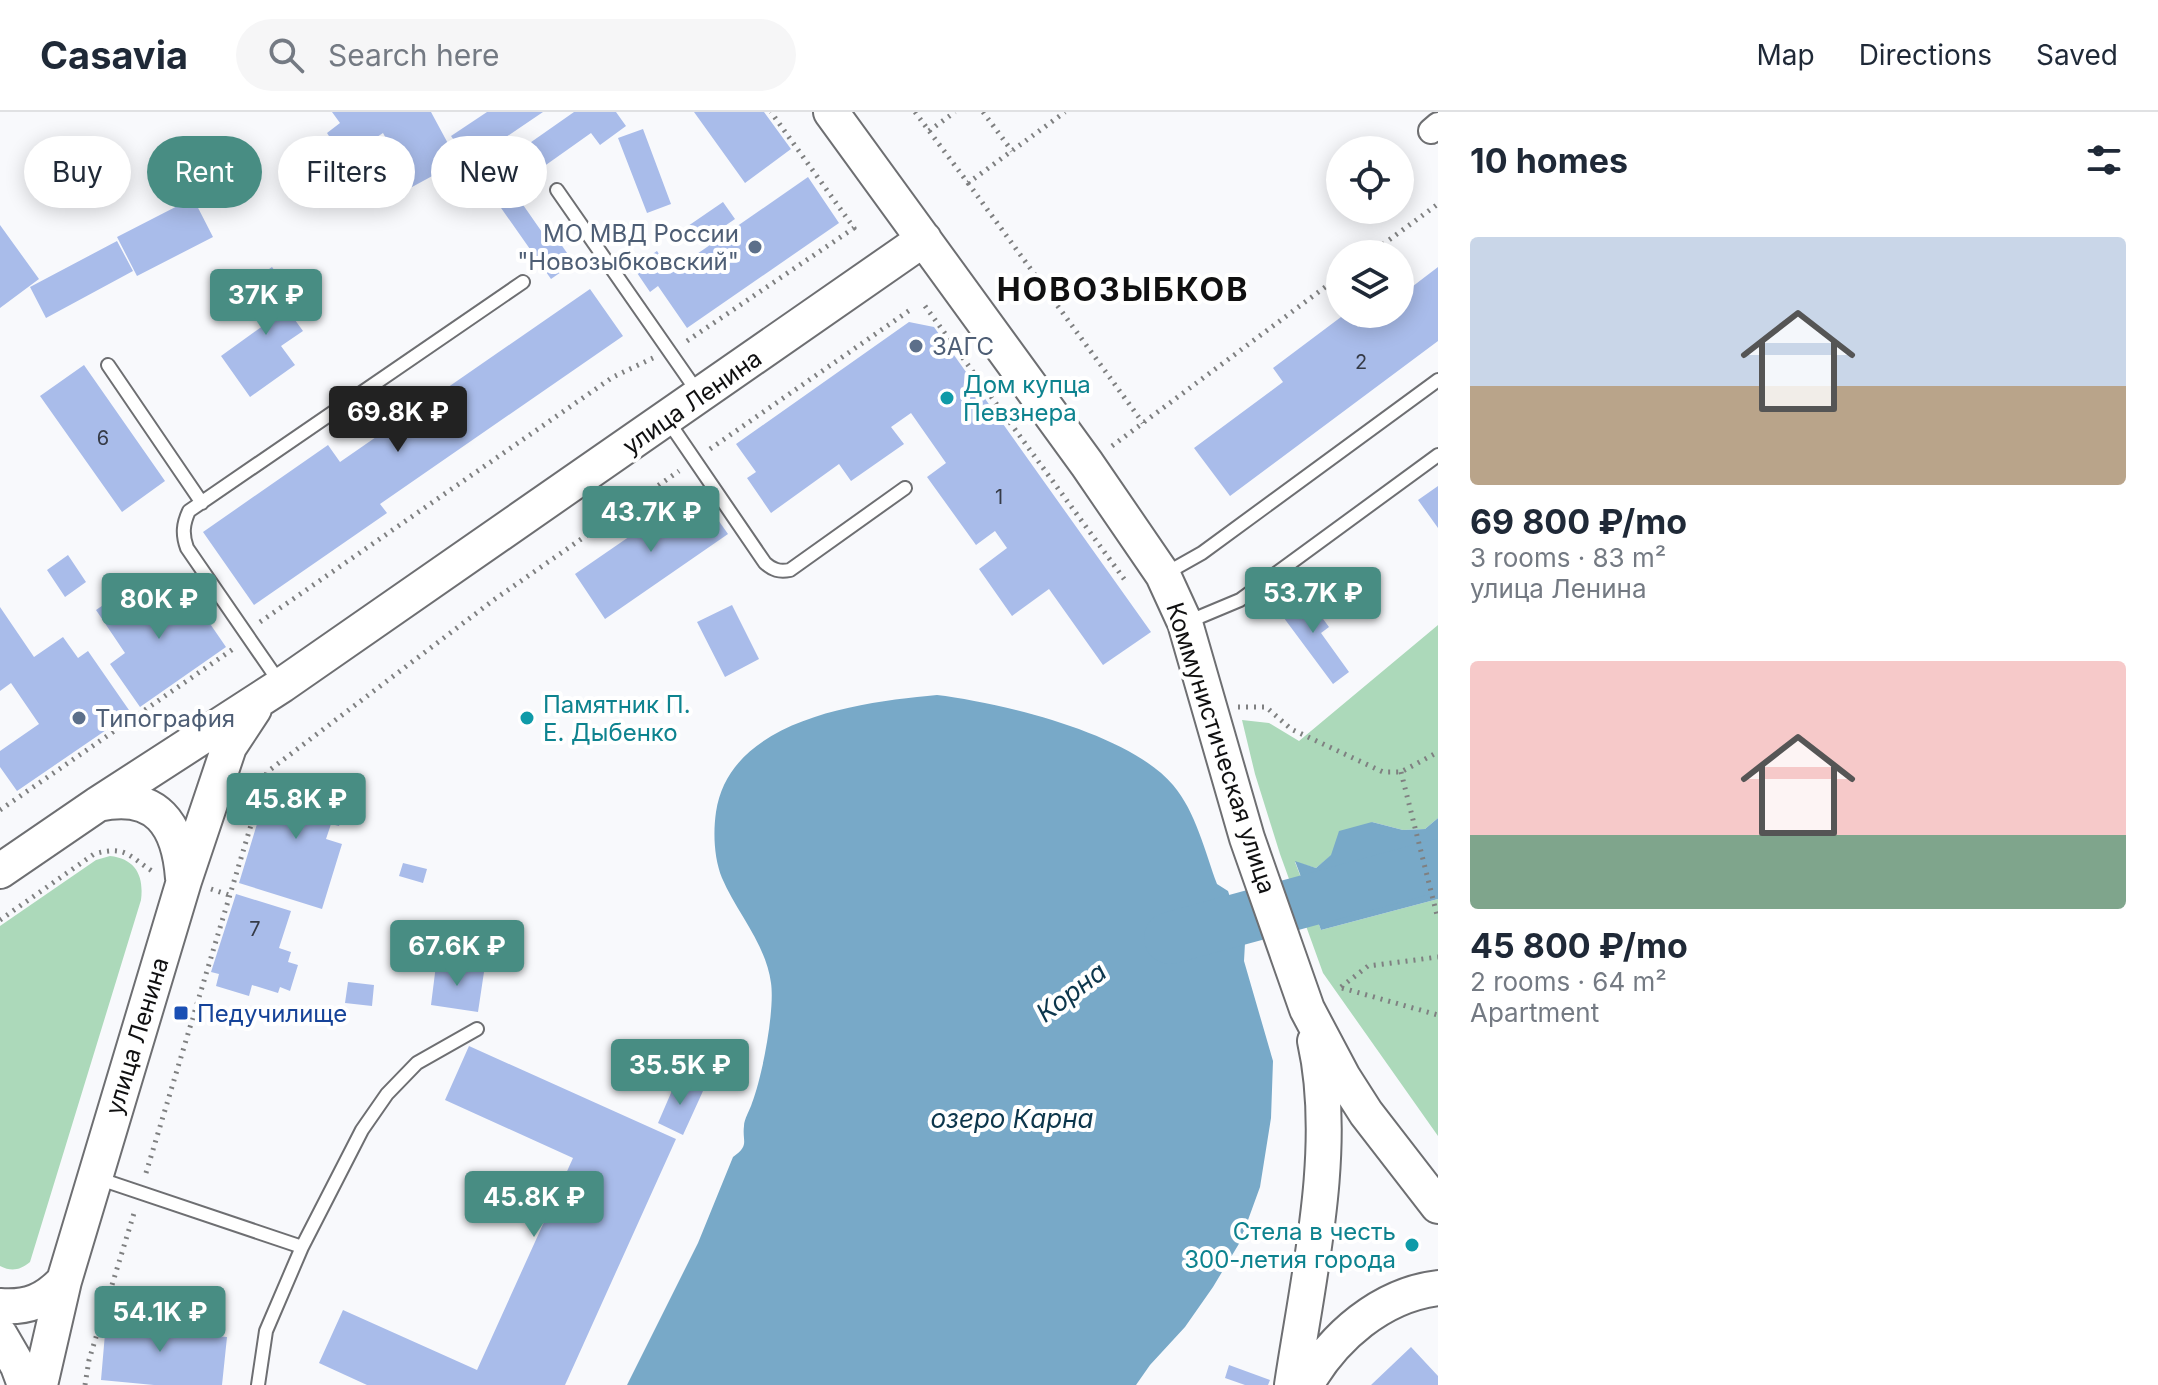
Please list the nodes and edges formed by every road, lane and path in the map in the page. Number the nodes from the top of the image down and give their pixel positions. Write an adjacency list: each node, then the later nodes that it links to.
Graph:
1 (771, 112): 18 (path)
2 (831, 112): 12 (main road, Коммунистическая улица)
3 (915, 112): 7 (path)
4 (955, 112): 7 (path)
5 (983, 112): 8 (path)
6 (1065, 112): 8 (path)
7 (929, 131): 9 (path)
8 (1012, 151): 9 (path)
9 (968, 183): 23 (path)
10 (557, 190): 18 (lane)
11 (1438, 204): 13 (path)
12 (924, 239): 21 (main road, улица Ленина); 29 (main road, Коммунистическая улица)
13 (1389, 240)
14 (523, 282): 28 (lane)
15 (1326, 286): 23 (path)
16 (925, 306): 30 (path)
17 (910, 310): 26 (path)
18 (668, 350): 21 (lane); 32 (path)
19 (108, 365): 28 (lane)
20 (1438, 380): 29 (lane)
21 (700, 396): 22 (main road, улица Ленина)
22 (667, 420): 26 (lane); 33 (main road, улица Ленина)
23 (1143, 423): 24 (path)
24 (1135, 429)
25 (1438, 455): 31 (lane)
26 (695, 460): 27 (lane); 49 (path)
27 (905, 488)
28 (202, 503): 32 (lane)
29 (1163, 575): 31 (main road, Коммунистическая улица)
30 (1131, 589)
31 (1185, 623): 34 (main road, Коммунистическая улица)
32 (247, 635): 33 (lane); 38 (path)
33 (272, 692): 37 (main road, улица Ленина); 41 (main road, улица Ленина)
34 (1211, 714): 36 (path); 45 (main road, Коммунистическая улица)
35 (1438, 752): 36 (path)
36 (1401, 772): 42 (path)
37 (98, 804): 40 (main road, улица Ленина); 41 (main road)
38 (0, 810)
39 (149, 870): 43 (path)
40 (0, 871)
41 (184, 881): 48 (main road, улица Ленина)
42 (1438, 919)
43 (0, 920)
44 (1438, 957): 46 (path)
45 (1307, 1009): 50 (main road, Коммунистическая улица); 60 (main road)
46 (1438, 1015)
47 (477, 1029): 51 (lane)
48 (95, 1178): 49 (lane); 52 (main road, улица Ленина)
49 (140, 1193): 51 (lane); 58 (path)
50 (1438, 1206)
51 (302, 1247): 59 (lane)
52 (64, 1281): 54 (main road); 57 (main road, улица Ленина)
53 (1438, 1288): 61 (main road)
54 (0, 1306)
55 (0, 1335): 56 (main road)
56 (25, 1385)
57 (40, 1385)
58 (85, 1385)
59 (258, 1385)
60 (1292, 1385)
61 (1306, 1385)

